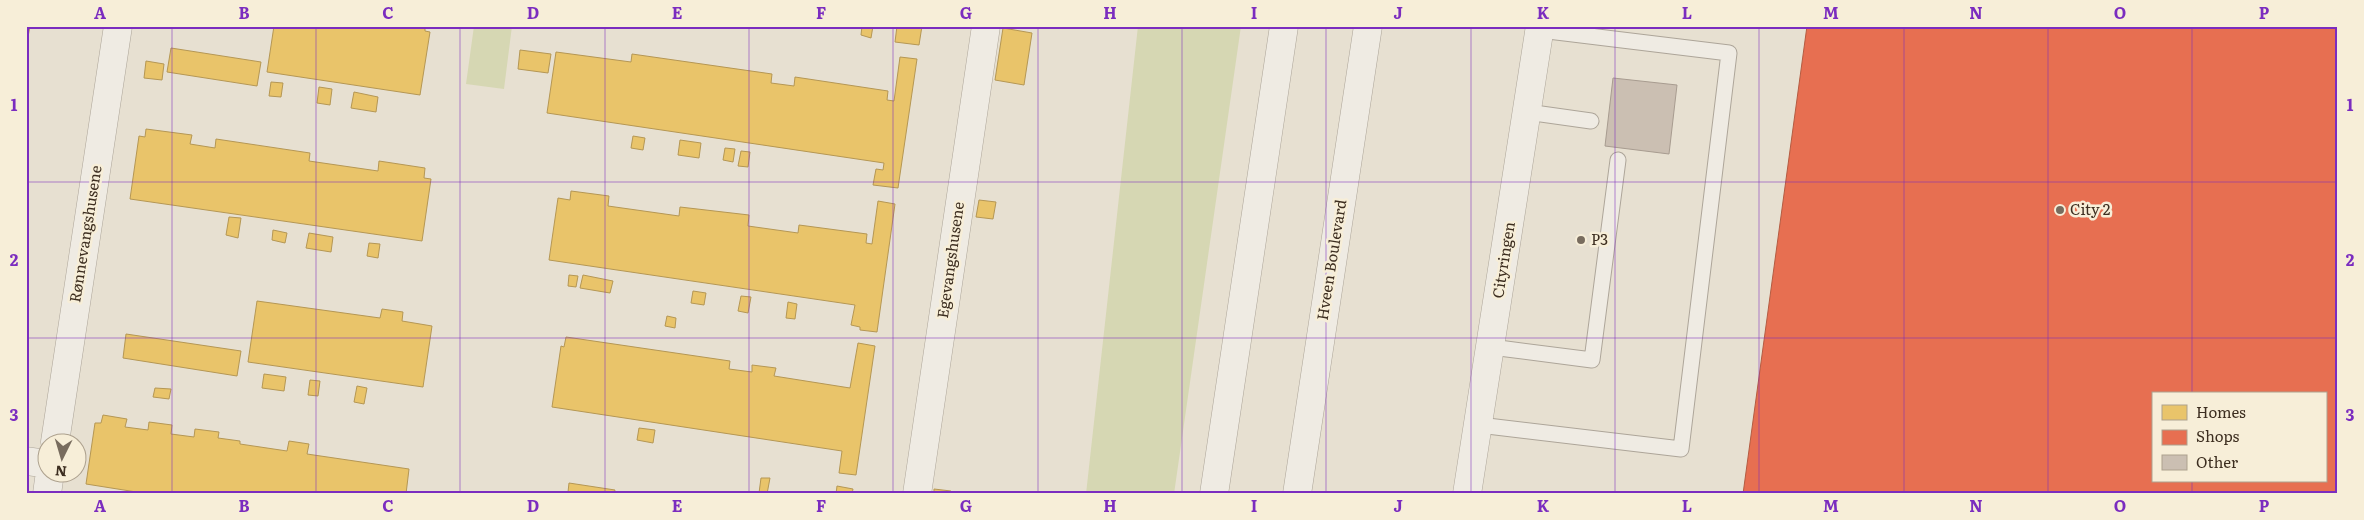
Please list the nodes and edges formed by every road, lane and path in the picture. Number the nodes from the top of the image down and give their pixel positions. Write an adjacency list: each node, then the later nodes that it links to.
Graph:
1 (118, 26): 11 (street, Rønnevangshusene)
2 (986, 26): 12 (street, Egevangshusene)
3 (1284, 26): 13 (street)
4 (1368, 26): 14 (street, Hveen Boulevard)
5 (1540, 28): 6 (street, Cityringen); 10 (lane)
6 (1527, 112): 7 (lane); 9 (street, Cityringen)
7 (1591, 121)
8 (1618, 160): 9 (lane)
9 (1491, 347): 10 (street, Cityringen)
10 (1479, 425): 15 (street, Cityringen)
11 (57, 432)
12 (917, 494)
13 (1214, 494)
14 (1297, 494)
15 (1467, 494)

